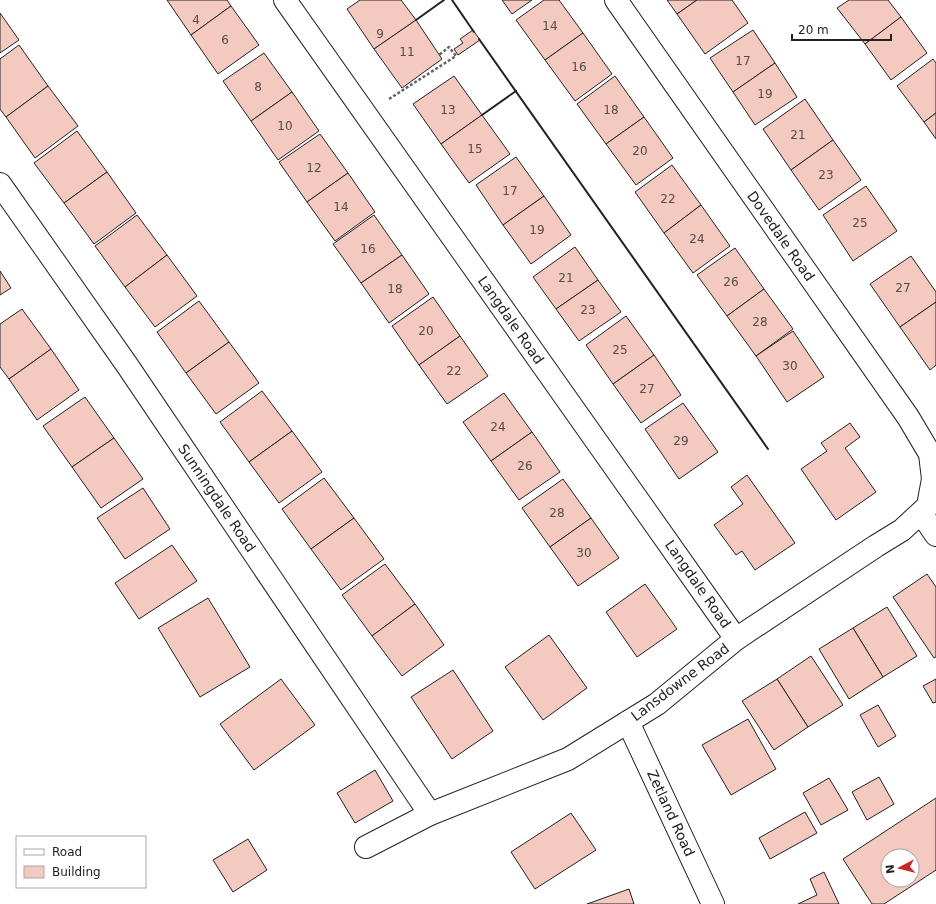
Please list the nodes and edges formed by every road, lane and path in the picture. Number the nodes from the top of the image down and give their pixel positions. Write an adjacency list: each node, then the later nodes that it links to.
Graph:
1 (285, 0): 4 (street, Langdale Road)
2 (616, 0): 6 (street, Dovedale Road)
3 (439, 55): 4 (path)
4 (366, 114): 9 (street, Langdale Road)
5 (0, 184): 11 (street, Sunningdale Road)
6 (933, 479): 7 (street, Lansdowne Road)
7 (921, 513): 8 (street); 9 (street, Lansdowne Road)
8 (936, 535)
9 (736, 639): 10 (street, Lansdowne Road)
10 (628, 722): 11 (street, Lansdowne Road); 13 (street, Zetland Road)
11 (430, 814): 12 (street, Lansdowne Road)
12 (366, 847)
13 (713, 904)

